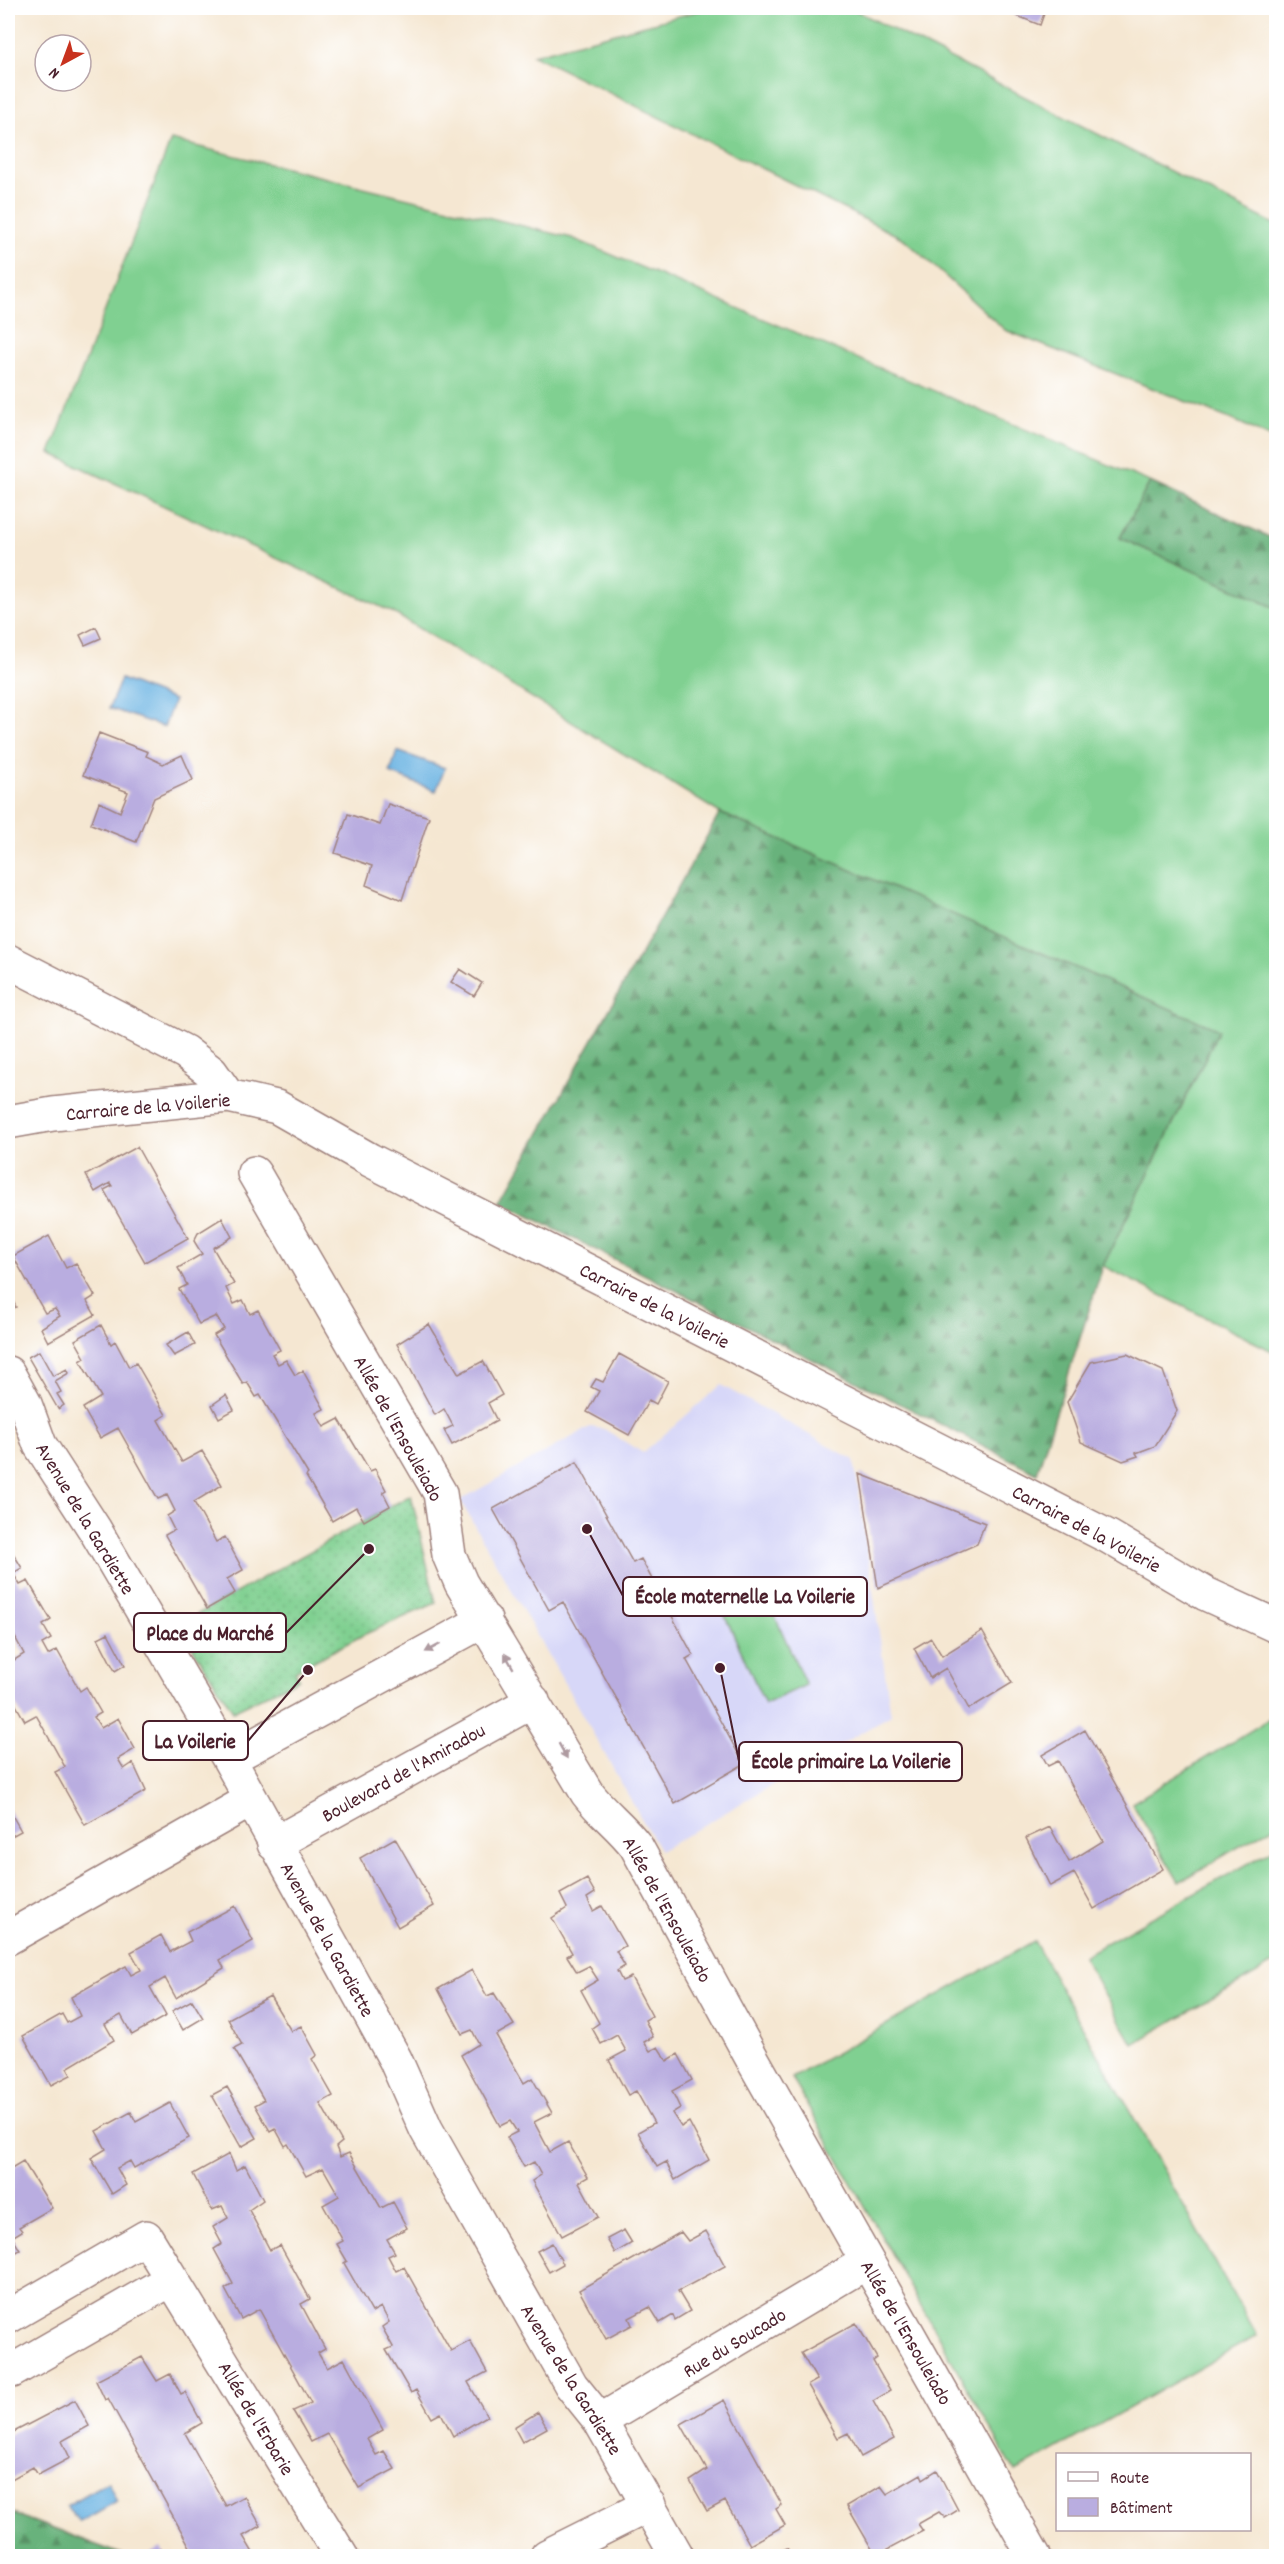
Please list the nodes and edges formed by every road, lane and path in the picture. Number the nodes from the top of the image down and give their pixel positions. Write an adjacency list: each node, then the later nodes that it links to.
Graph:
1 (8, 961): 2 (street)
2 (228, 1096): 3 (street, Carraire de la Voilerie); 7 (street, Carraire de la Voilerie)
3 (8, 1122)
4 (255, 1173): 6 (street, Allée de l'Ensouleiado)
5 (8, 1373): 9 (street, Avenue de la Gardiette)
6 (485, 1620): 8 (street, Allée de l'Ensouleiado, one-way to 6); 9 (street, one-way to 9)
7 (1276, 1626)
8 (532, 1701): 11 (street, Boulevard de l'Amiradou); 13 (street, Allée de l'Ensouleiado, one-way to 13)
9 (229, 1759): 10 (street, Avenue de la Gardiette)
10 (251, 1800): 11 (street, Avenue de la Gardiette); 12 (street)
11 (274, 1844): 17 (street, Avenue de la Gardiette)
12 (8, 1938)
13 (867, 2262): 17 (street, Rue du Soucado); 22 (street, Allée de l'Ensouleiado)
14 (172, 2280): 15 (street, Allée de l'Erbarie); 16 (street); 19 (street, Allée de l'Erbarie)
15 (8, 2317)
16 (8, 2364)
17 (600, 2421): 18 (street, Avenue de la Gardiette)
18 (649, 2505): 20 (street); 21 (street, Avenue de la Gardiette)
19 (341, 2556)
20 (547, 2556)
21 (677, 2556)
22 (1034, 2556)

